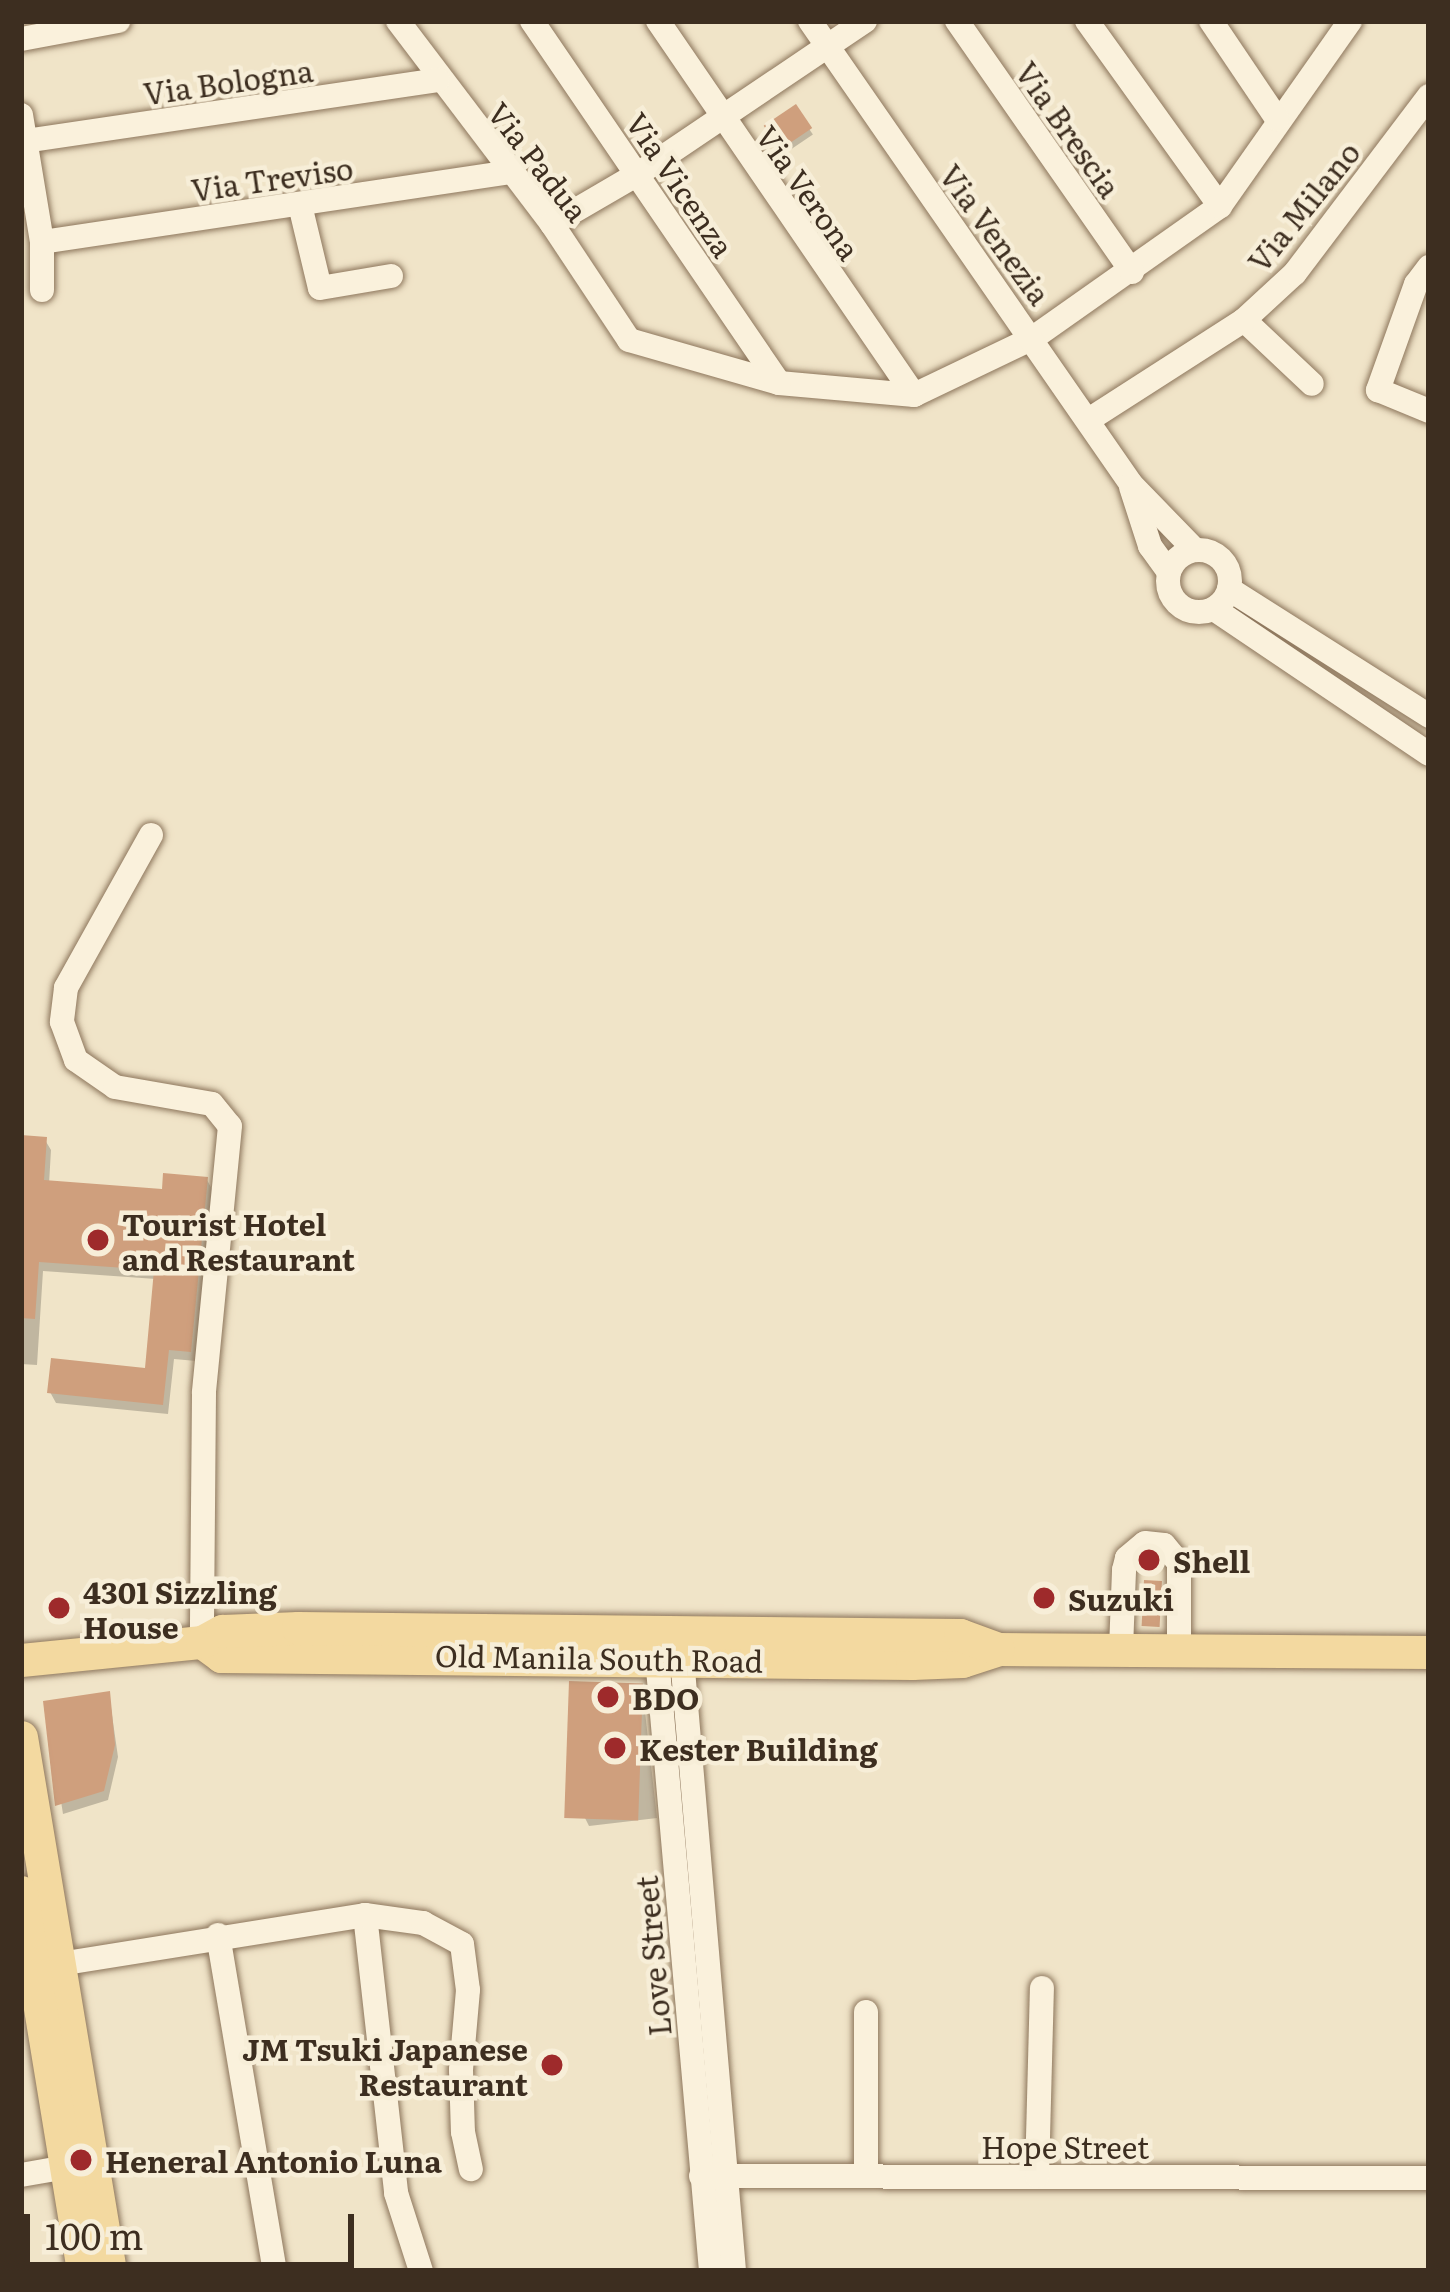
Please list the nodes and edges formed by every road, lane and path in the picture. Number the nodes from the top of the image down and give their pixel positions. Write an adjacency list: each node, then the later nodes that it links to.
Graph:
1 (118, 21): 11 (street)
2 (398, 21): 13 (street, Via Padua)
3 (532, 21): 19 (street, Via Vicenza)
4 (658, 21): 15 (street, Via Verona)
5 (810, 21): 12 (street, Via Venezia)
6 (865, 21): 12 (street)
7 (957, 21): 25 (street, Via Brescia)
8 (1087, 21): 21 (street)
9 (1211, 21): 16 (street)
10 (1350, 21): 16 (street)
11 (21, 39)
12 (827, 47): 15 (street); 29 (street, Via Venezia)
13 (438, 80): 17 (street, Via Bologna); 18 (street, Via Padua)
14 (1429, 96): 28 (street, Via Milano)
15 (721, 118): 19 (street); 32 (street, Via Verona)
16 (1277, 118): 21 (street)
17 (23, 128): 23 (street)
18 (510, 172): 20 (street, Via Treviso); 22 (street, Via Padua)
19 (638, 174): 22 (street); 30 (street, Via Vicenza)
20 (300, 205): 23 (street, Via Treviso); 26 (street)
21 (1220, 206): 25 (street)
22 (552, 224): 30 (street, Via Padua)
23 (41, 242): 27 (street)
24 (1429, 267): 33 (street)
25 (1132, 272): 29 (street)
26 (391, 276)
27 (43, 290)
28 (1244, 320): 31 (street); 34 (street, Via Milano)
29 (1033, 338): 32 (street); 34 (street, Via Venezia)
30 (779, 382): 32 (street)
31 (1312, 384)
32 (914, 395)
33 (1429, 412)
34 (1090, 419): 35 (street, Via Venezia)
35 (1131, 484): 36 (street); 37 (street)
36 (1195, 550): 37 (street); 38 (street)
37 (1169, 572): 38 (street)
38 (1222, 599): 39 (street); 40 (street)
39 (1429, 716)
40 (1429, 754)
41 (151, 835): 42 (street)
42 (202, 1642): 43 (main road, Old Manila South Road); 47 (main road, Old Manila South Road)
43 (668, 1646): 44 (main road, Old Manila South Road); 59 (street, Love Street)
44 (1121, 1649): 45 (main road, Old Manila South Road); 45 (street)
45 (1179, 1649): 46 (main road, Old Manila South Road)
46 (1429, 1652)
47 (21, 1660)
48 (21, 1737): 52 (main road)
49 (21, 1892): 52 (main road)
50 (365, 1915): 51 (street); 56 (street); 65 (street)
51 (218, 1935): 52 (street); 64 (street)
52 (49, 1966): 55 (main road); 63 (main road)
53 (1042, 1988): 60 (street)
54 (866, 2012): 58 (street)
55 (67, 2167): 57 (street); 62 (main road)
56 (471, 2169)
57 (21, 2175)
58 (866, 2175): 59 (street, Hope Street); 60 (street, Hope Street)
59 (712, 2176): 66 (street, Love Street); 67 (street, Love Street)
60 (1037, 2176): 61 (street, Hope Street)
61 (1429, 2178)
62 (83, 2271)
63 (110, 2271)
64 (275, 2271)
65 (421, 2271)
66 (711, 2271)
67 (734, 2271)

